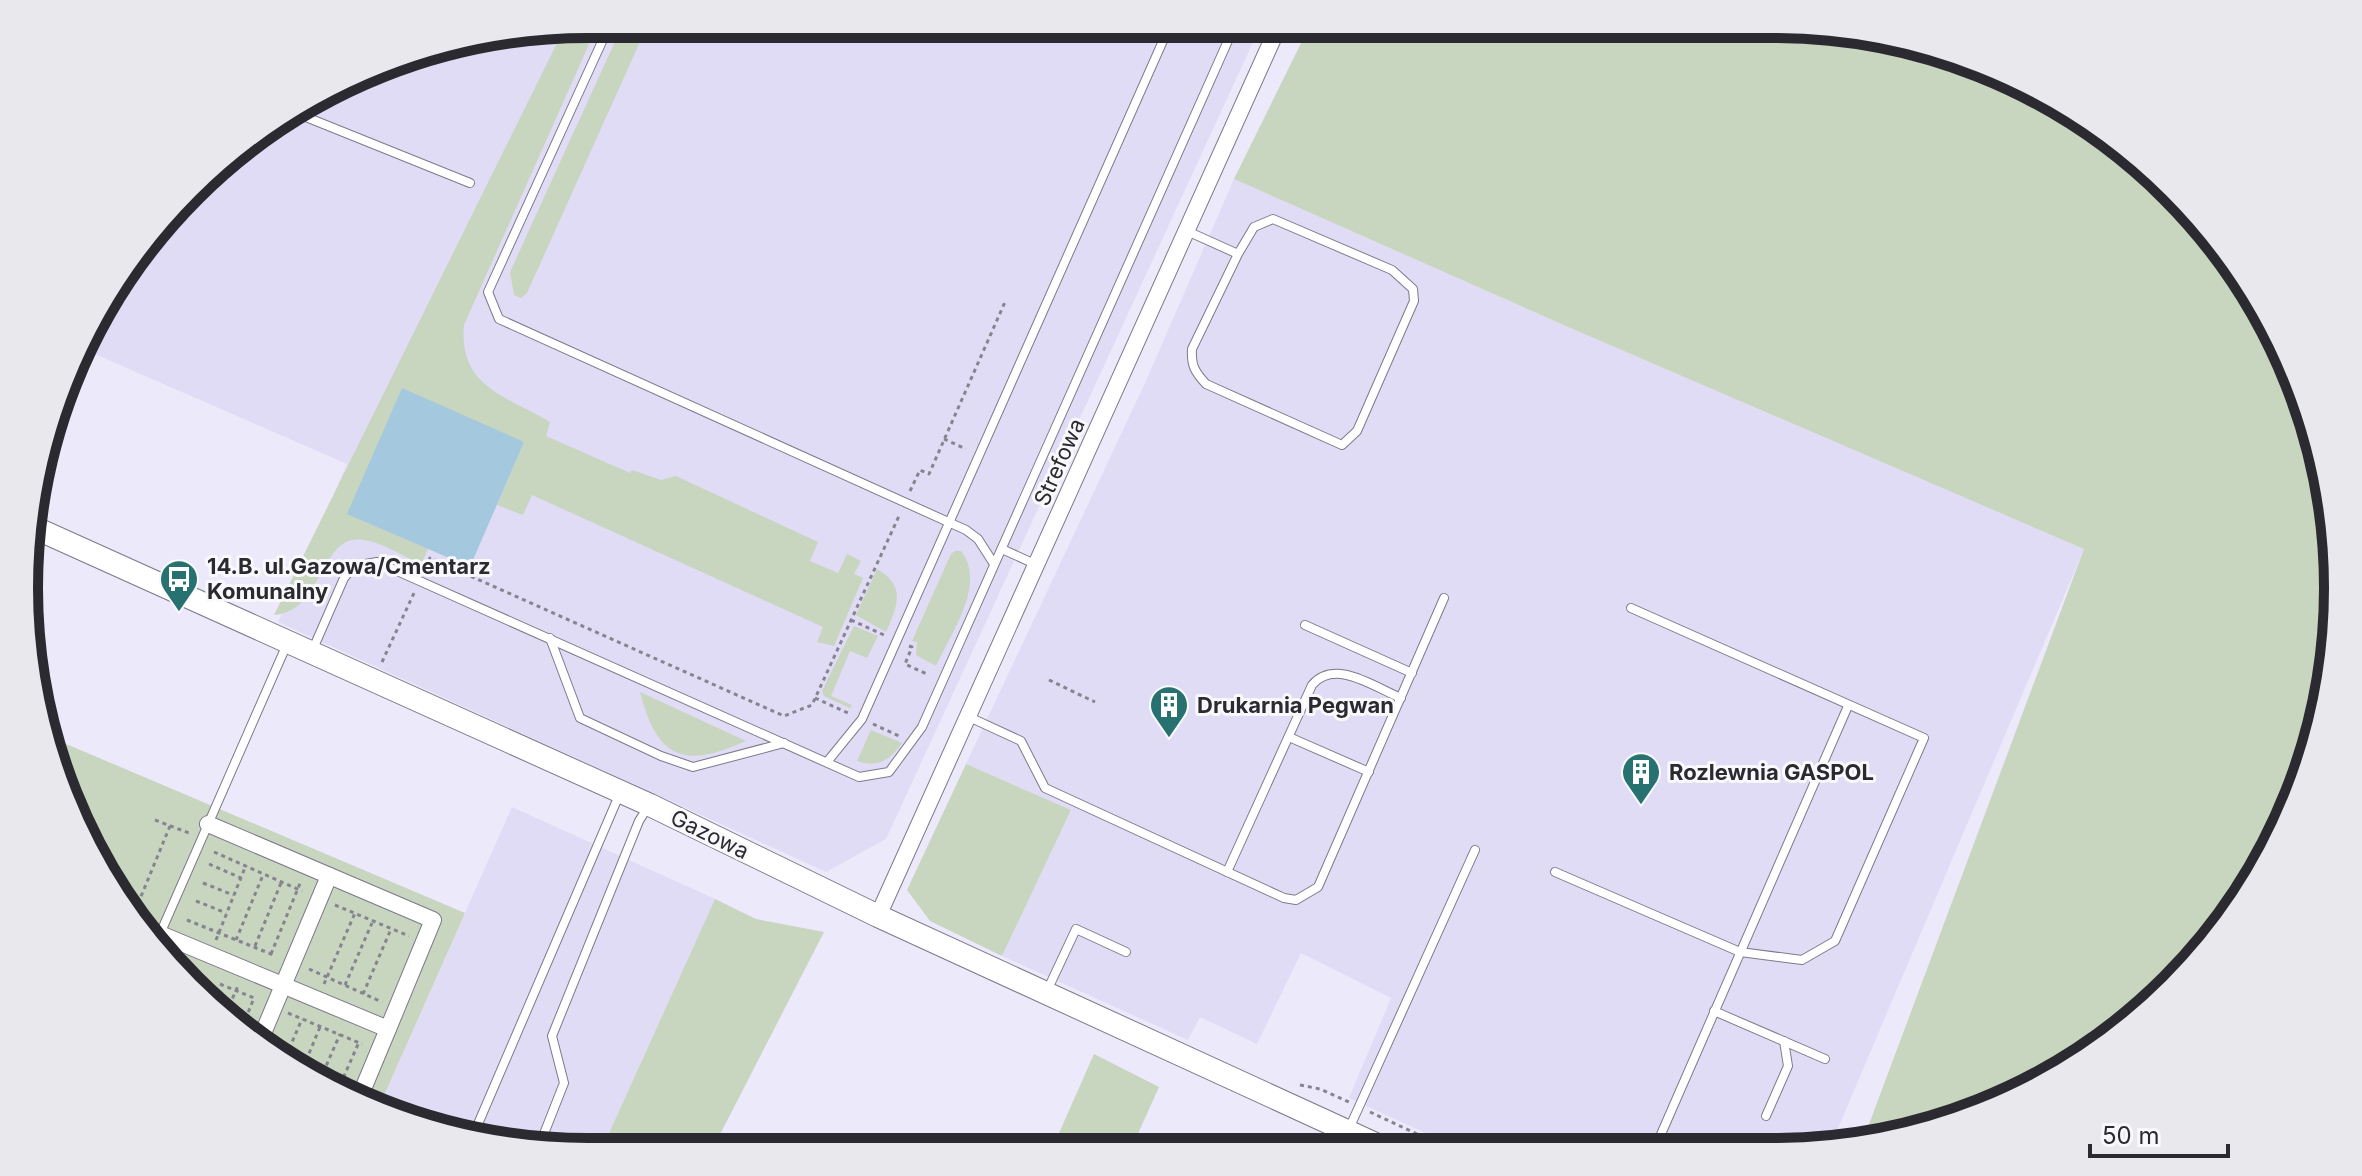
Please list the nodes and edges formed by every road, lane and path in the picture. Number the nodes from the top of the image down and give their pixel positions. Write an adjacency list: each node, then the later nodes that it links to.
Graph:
1 (604, 38): 10 (lane)
2 (1164, 38): 11 (lane)
3 (1229, 38): 13 (lane)
4 (1273, 38): 7 (street, Strefowa)
5 (305, 117): 6 (lane)
6 (470, 183)
7 (1187, 231): 8 (lane); 15 (street, Strefowa)
8 (1238, 254): 8 (lane)
9 (1005, 302): 10 (path)
10 (905, 502): 11 (lane); 26 (path)
11 (948, 522): 14 (lane); 31 (lane)
12 (41, 531): 21 (street, Gazowa)
13 (1002, 549): 14 (lane); 15 (lane)
14 (994, 564): 33 (lane)
15 (1037, 565): 30 (street, Strefowa)
16 (420, 580): 20 (lane); 22 (lane); 24 (path); 26 (path)
17 (1444, 598): 23 (lane)
18 (1631, 608): 29 (lane)
19 (1305, 625): 23 (lane)
20 (550, 638): 34 (lane); 34 (lane)
21 (288, 639): 22 (street, Gazowa); 41 (lane)
22 (312, 650): 24 (street, Gazowa)
23 (1412, 673): 27 (lane)
24 (374, 678): 37 (street, Gazowa)
25 (1049, 680): 28 (path)
26 (815, 698): 31 (path)
27 (1401, 698): 32 (lane); 36 (lane)
28 (1095, 702)
29 (1848, 706): 69 (lane); 69 (lane)
30 (969, 717): 48 (lane); 60 (street, Strefowa)
31 (862, 719): 33 (path); 35 (lane)
32 (1289, 737): 36 (lane); 48 (lane)
33 (911, 741): 35 (lane)
34 (785, 743): 35 (lane)
35 (827, 762)
36 (1369, 772): 48 (lane)
37 (621, 791): 38 (street, Gazowa); 99 (lane)
38 (650, 805): 60 (street, Gazowa); 101 (lane)
39 (155, 820): 40 (path)
40 (170, 826): 41 (path); 57 (path)
41 (205, 831): 42 (street); 65 (lane)
42 (255, 845): 46 (path); 47 (street)
43 (1475, 850): 100 (lane)
44 (214, 852): 46 (path)
45 (209, 864): 52 (path)
46 (246, 866): 52 (path)
47 (307, 866): 51 (street); 71 (path)
48 (1227, 872)
49 (1555, 872): 69 (lane)
50 (263, 875): 67 (path)
51 (329, 876): 73 (street); 86 (street)
52 (241, 878): 55 (path)
53 (203, 883): 55 (path)
54 (281, 883): 72 (path)
55 (233, 895): 58 (path)
56 (196, 901): 58 (path)
57 (138, 904)
58 (226, 913): 64 (path)
59 (355, 913): 79 (path)
60 (878, 916): 78 (street, Gazowa)
61 (187, 920): 64 (path)
62 (372, 921): 75 (path)
63 (391, 929): 77 (path)
64 (219, 933): 70 (path)
65 (160, 934)
66 (161, 934): 70 (street)
67 (236, 940)
68 (1126, 952): 78 (lane)
69 (1740, 952): 82 (lane)
70 (210, 954): 72 (street)
71 (271, 954)
72 (246, 968): 73 (street); 76 (path)
73 (284, 983): 79 (street); 87 (street)
74 (220, 984): 76 (path)
75 (345, 985)
76 (237, 990): 80 (path); 83 (path)
77 (363, 994)
78 (1046, 994): 100 (street, Gazowa)
79 (318, 998): 86 (street)
80 (230, 1006)
81 (285, 1011): 84 (path)
82 (1714, 1011): 89 (lane); 103 (lane)
83 (246, 1018)
84 (302, 1019): 85 (path); 91 (path)
85 (320, 1026): 88 (path); 94 (path)
86 (388, 1029): 92 (street)
87 (264, 1032)
88 (340, 1034): 90 (path); 95 (path)
89 (1784, 1041): 93 (lane); 98 (lane)
90 (359, 1042): 92 (path); 96 (path)
91 (289, 1049)
92 (379, 1051): 97 (street)
93 (1825, 1059)
94 (306, 1060)
95 (324, 1070)
96 (342, 1080)
97 (363, 1089)
98 (1766, 1116)
99 (477, 1126)
100 (1348, 1132): 102 (street, Gazowa)
101 (543, 1136)
102 (1362, 1138)
103 (1659, 1138)

